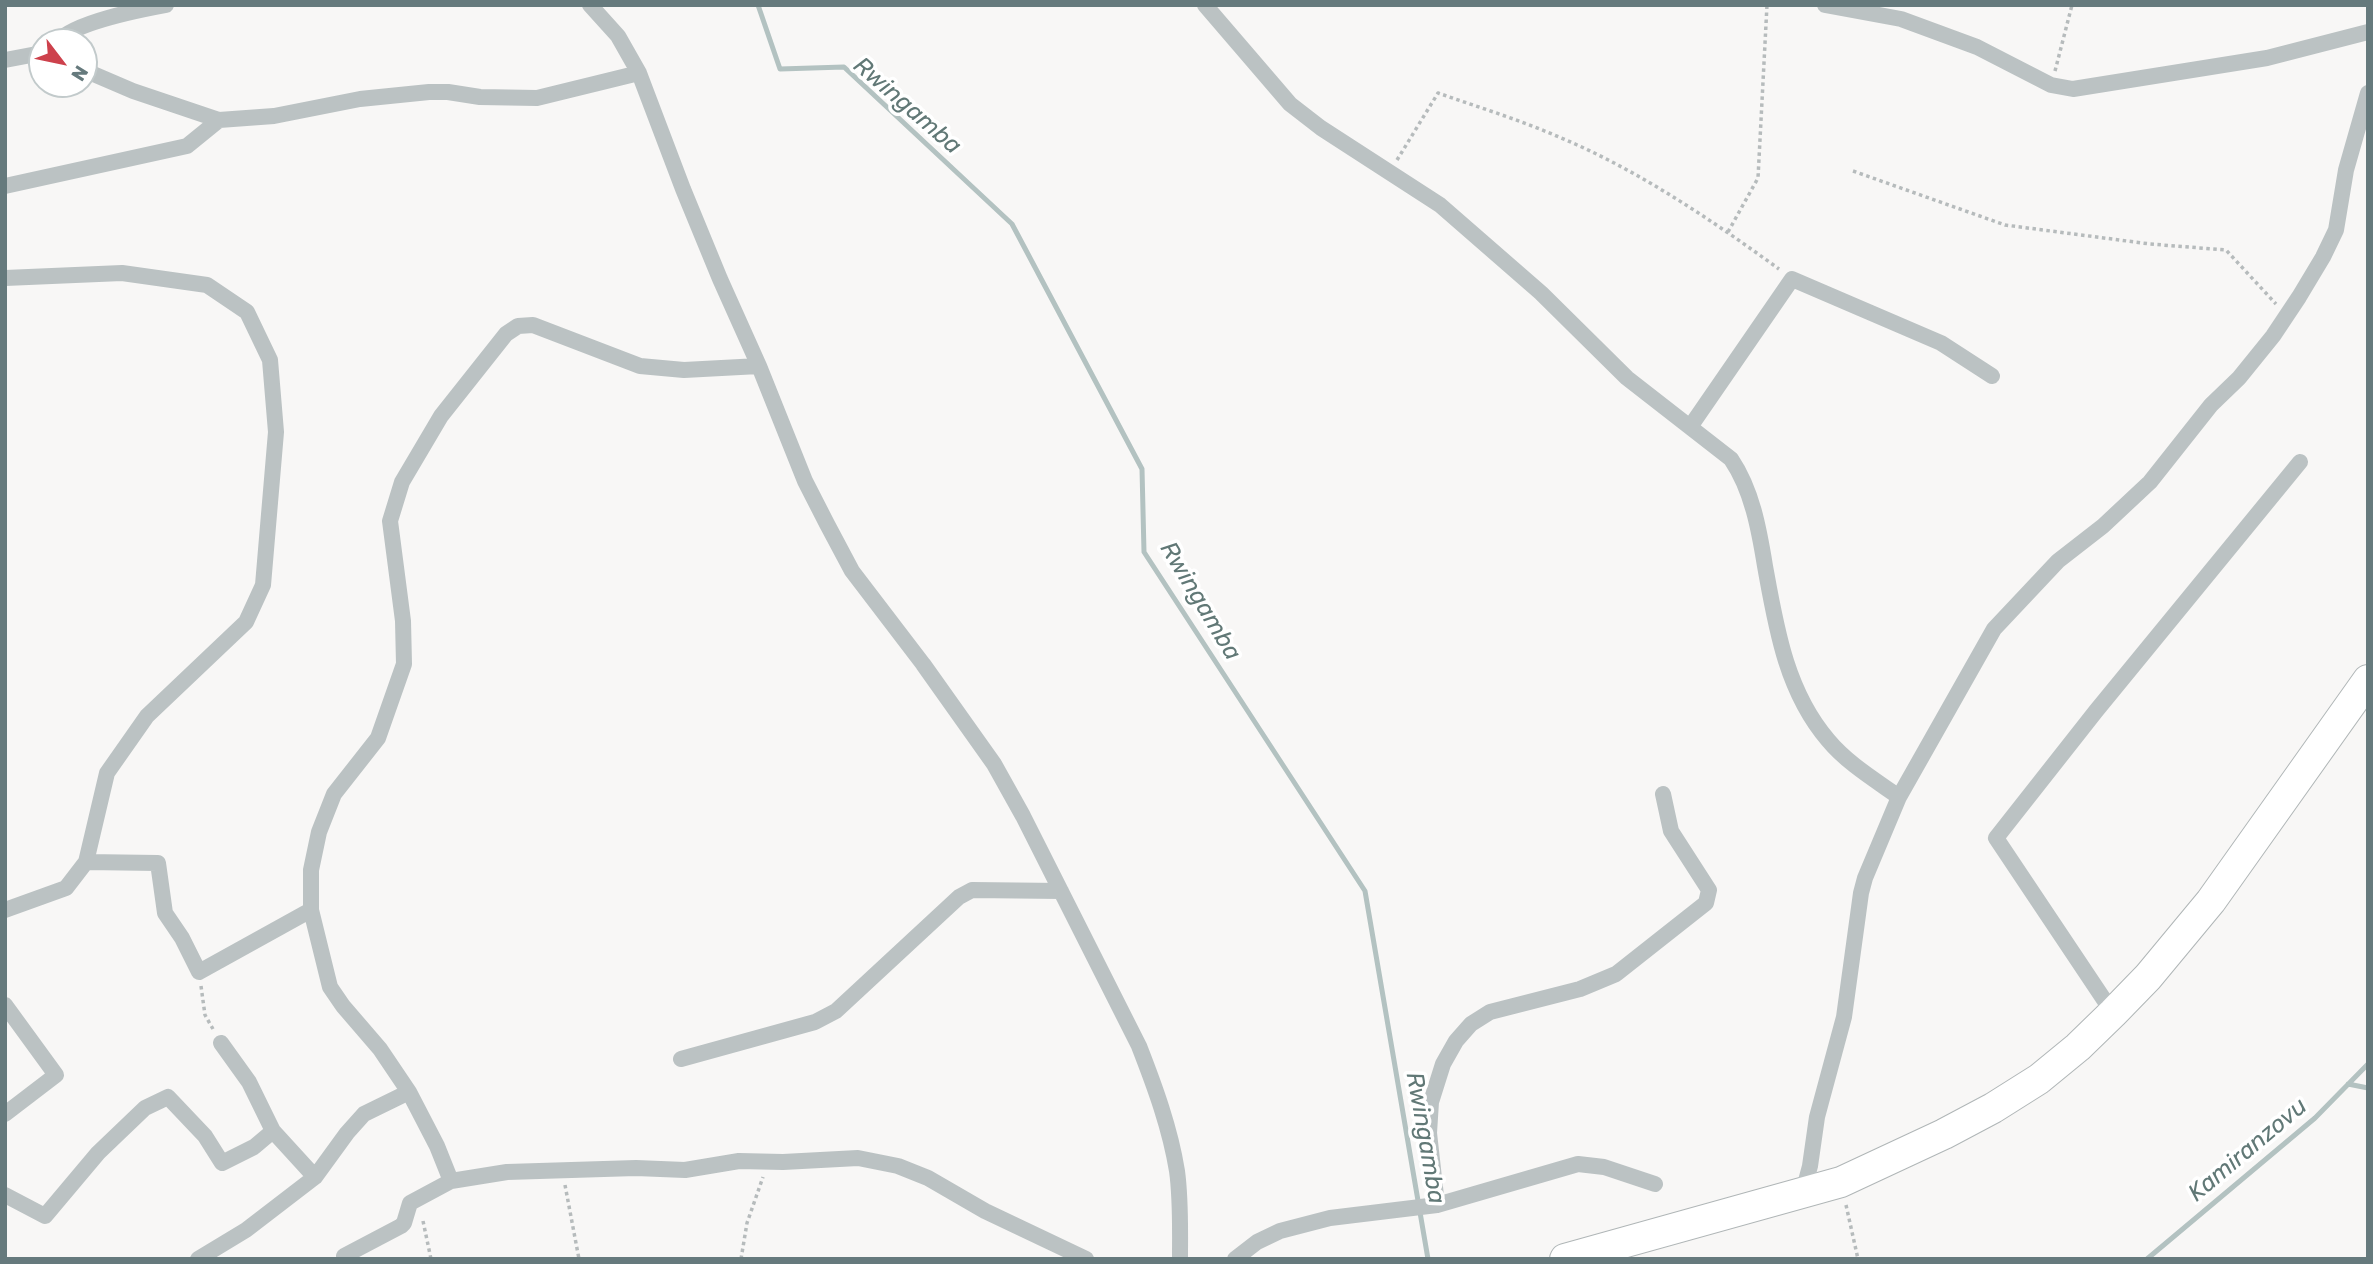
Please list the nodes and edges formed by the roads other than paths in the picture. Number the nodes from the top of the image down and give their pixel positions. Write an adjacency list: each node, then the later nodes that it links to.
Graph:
1 (166, 5): 5 (street)
2 (590, 5): 9 (street)
3 (1205, 5): 17 (street)
4 (1825, 5): 6 (street)
5 (80, 28)
6 (2368, 32)
7 (28, 56): 8 (street)
8 (5, 60)
9 (639, 73): 12 (street); 15 (street)
10 (98, 76): 12 (street)
11 (2368, 93): 21 (street)
12 (219, 120): 13 (street)
13 (5, 186)
14 (5, 278): 22 (street)
15 (759, 366): 23 (street); 25 (street)
16 (1992, 376): 17 (street)
17 (1690, 427): 21 (street)
18 (2300, 462): 27 (street)
19 (2368, 680): 27 (highway)
20 (1663, 794): 38 (street)
21 (1899, 797): 36 (street)
22 (86, 862): 24 (street); 25 (street)
23 (1061, 891): 29 (street); 42 (street)
24 (5, 910)
25 (310, 910): 30 (street)
26 (5, 1005): 31 (street)
27 (2113, 1013): 36 (highway)
28 (220, 1043): 32 (street)
29 (681, 1059)
30 (409, 1092): 33 (street); 34 (street)
31 (5, 1114)
32 (273, 1130): 33 (street); 37 (street)
33 (315, 1177): 40 (street)
34 (451, 1181): 39 (street); 41 (street)
35 (1655, 1184): 38 (street)
36 (1803, 1192): 44 (highway)
37 (5, 1195)
38 (1437, 1205): 43 (street)
39 (344, 1256)
40 (198, 1259)
41 (1086, 1259)
42 (1180, 1259)
43 (1235, 1259)
44 (1565, 1259)

